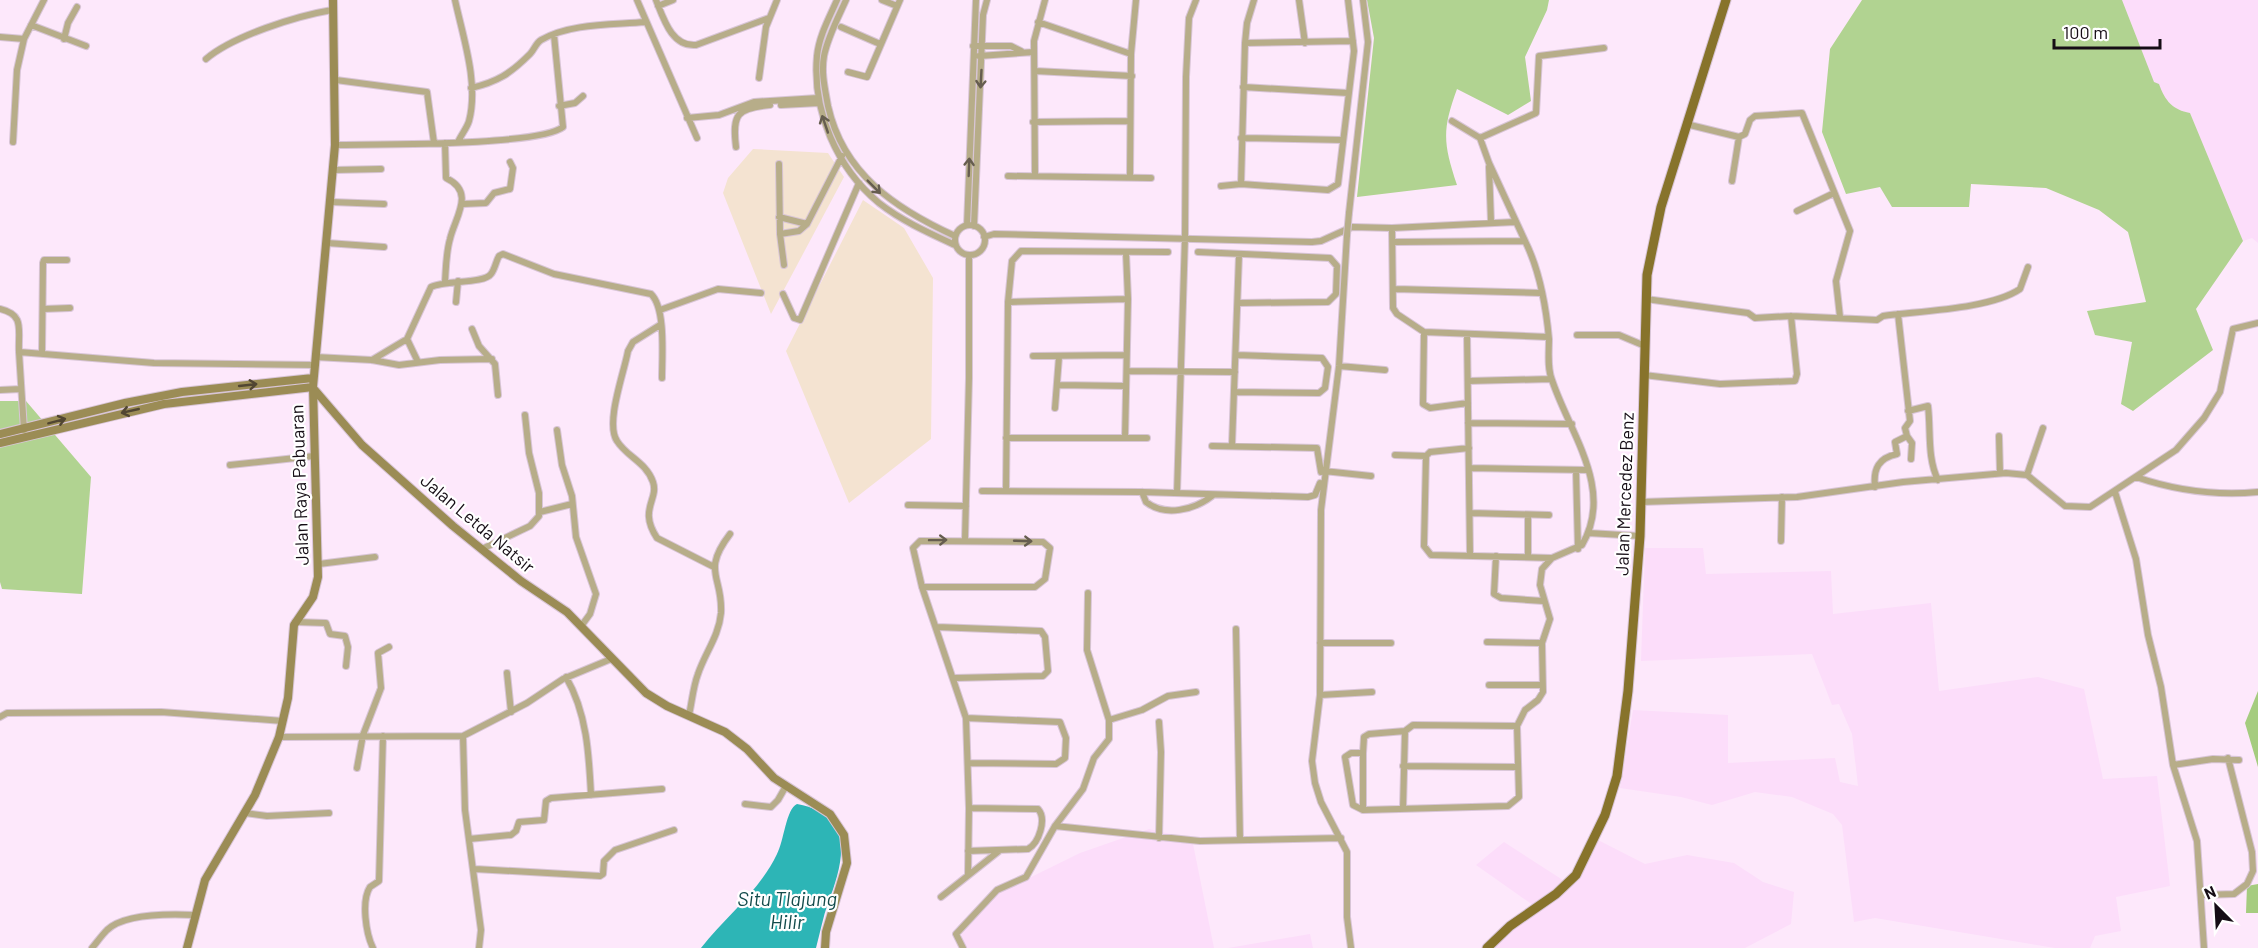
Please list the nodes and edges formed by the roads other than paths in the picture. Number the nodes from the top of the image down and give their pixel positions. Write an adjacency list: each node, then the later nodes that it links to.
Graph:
1 (44, 0): 27 (street)
2 (333, 0): 23 (street)
3 (455, 0): 53 (street)
4 (637, 0): 25 (street)
5 (673, 0): 20 (street)
6 (777, 0): 24 (street)
7 (837, 0): 56 (street)
8 (846, 0): 74 (street)
9 (882, 0): 21 (street)
10 (976, 0): 38 (street)
11 (987, 0): 39 (street)
12 (1045, 0): 26 (street)
13 (1136, 0): 44 (street)
14 (1196, 0): 103 (street)
15 (1254, 0): 34 (street)
16 (1299, 0): 35 (street)
17 (1348, 0): 33 (street)
18 (1363, 0): 154 (street, bridge)
19 (1725, 0): 62 (main road, Jalan Mercedez Benz)
20 (657, 3): 24 (street)
21 (898, 3): 36 (street)
22 (77, 7): 32 (street)
23 (332, 10): 46 (street); 51 (street)
24 (769, 18): 50 (street)
25 (645, 22): 29 (street); 58 (street)
26 (1038, 22): 42 (street); 44 (street)
27 (31, 25): 31 (street); 32 (street)
28 (841, 27): 36 (street)
29 (554, 35): 53 (street); 57 (street)
30 (0, 37): 31 (street)
31 (24, 39): 68 (street)
32 (64, 39): 37 (street)
33 (1353, 41): 35 (street); 54 (street)
34 (1245, 43): 35 (street); 52 (street)
35 (1305, 43)
36 (880, 44): 48 (street)
37 (86, 46)
38 (973, 46): 39 (street); 43 (street)
39 (983, 46): 41 (street); 45 (street)
40 (1604, 48): 66 (street)
41 (1021, 51): 42 (street); 45 (street)
42 (1034, 52): 47 (street)
43 (973, 54): 45 (street); 98 (street, one-way to 43)
44 (1131, 54): 49 (street)
45 (982, 56): 98 (street, one-way to 98)
46 (206, 58)
47 (1035, 71): 49 (street); 61 (street)
48 (848, 72)
49 (1132, 76): 59 (street)
50 (759, 78)
51 (336, 80): 70 (street); 72 (street)
52 (1243, 87): 54 (street); 65 (street)
53 (471, 88): 69 (street)
54 (1348, 93): 67 (street)
55 (583, 96): 57 (street)
56 (818, 100): 58 (street); 73 (street); 75 (street, one-way to 56)
57 (559, 106): 69 (street)
58 (687, 118): 64 (street)
59 (1130, 121): 61 (street); 83 (street)
60 (1452, 121): 66 (street)
61 (1033, 122): 82 (street)
62 (1686, 124): 63 (street); 124 (main road, Jalan Mercedez Benz)
63 (1740, 137): 85 (street); 89 (street)
64 (697, 138)
65 (1241, 138): 67 (street); 87 (street)
66 (1480, 138): 78 (street)
67 (1343, 140): 87 (street)
68 (13, 142)
69 (458, 142): 71 (street)
70 (434, 143): 71 (street); 72 (street)
71 (445, 143): 92 (street)
72 (335, 145): 80 (street)
73 (736, 147)
74 (845, 150): 75 (street); 101 (street, one-way to 101)
75 (841, 157): 86 (street); 97 (street)
76 (510, 162): 92 (street)
77 (779, 164): 94 (street)
78 (1489, 164): 95 (street); 96 (street)
79 (381, 169): 80 (street)
80 (334, 170): 90 (street)
81 (1008, 176): 82 (street)
82 (1035, 176): 83 (street)
83 (1130, 176): 84 (street)
84 (1151, 178)
85 (1732, 182)
86 (859, 183): 107 (street); 122 (street)
87 (1241, 184): 88 (street)
88 (1221, 186)
89 (1834, 193): 93 (street); 134 (street)
90 (331, 202): 91 (street); 106 (street)
91 (384, 204)
92 (464, 204): 118 (street)
93 (1797, 211)
94 (779, 217): 97 (street); 100 (street)
95 (1491, 222): 96 (street); 99 (street)
96 (1515, 222): 104 (street)
97 (807, 224): 100 (street)
98 (971, 225): 101 (street); 102 (street)
99 (1392, 228): 103 (street); 105 (street)
100 (780, 234): 115 (street)
101 (955, 236): 107 (street)
102 (984, 237): 103 (street); 112 (street)
103 (1185, 237): 157 (street)
104 (1525, 241): 105 (street); 121 (street)
105 (1394, 242): 119 (street)
106 (327, 243): 108 (street); 152 (street)
107 (956, 245): 112 (street)
108 (384, 247)
109 (1168, 252): 111 (street)
110 (1198, 252): 113 (street)
111 (1126, 253): 123 (street); 126 (street)
112 (969, 255): 215 (street)
113 (1239, 255): 127 (street); 127 (street)
114 (67, 260): 130 (street)
115 (784, 265)
116 (2028, 267): 132 (street)
117 (458, 281): 118 (street); 125 (street); 131 (street)
118 (446, 282): 142 (street)
119 (1395, 290): 121 (street); 138 (street)
120 (761, 293): 131 (street)
121 (1541, 293): 141 (street)
122 (783, 294)
123 (1128, 299): 126 (street); 148 (street)
124 (1646, 299): 133 (street); 143 (main road, Jalan Mercedez Benz)
125 (456, 302)
126 (1008, 302): 182 (street)
127 (1238, 303): 146 (street)
128 (70, 308): 130 (street)
129 (0, 309): 144 (street)
130 (43, 309): 145 (street)
131 (660, 310): 136 (street)
132 (1898, 314): 134 (street); 172 (street)
133 (1791, 316): 134 (street); 159 (street)
134 (1840, 317)
135 (2258, 323): 201 (street)
136 (660, 325): 160 (street); 233 (street)
137 (472, 329): 150 (street)
138 (1424, 332): 139 (street); 170 (street)
139 (1467, 334): 141 (street); 162 (street)
140 (1577, 335): 143 (street)
141 (1548, 337): 161 (street)
142 (407, 339): 151 (street); 153 (street)
143 (1645, 346): 159 (main road, Jalan Mercedez Benz)
144 (19, 352): 145 (street); 166 (street)
145 (42, 354): 152 (street)
146 (1236, 355): 158 (street); 168 (street)
147 (1033, 356): 149 (street)
148 (1126, 356): 149 (street); 156 (street)
149 (1059, 357): 164 (street)
150 (492, 359): 153 (street); 169 (street)
151 (372, 360): 152 (street); 153 (street)
152 (315, 361): 163 (street)
153 (418, 362)
154 (1339, 366): 155 (street); 197 (street)
155 (1385, 370)
156 (1127, 371): 157 (street); 165 (street)
157 (1179, 371): 158 (street); 209 (street)
158 (1235, 372): 168 (street)
159 (1644, 375): 212 (main road, Jalan Mercedez Benz)
160 (662, 378)
161 (1551, 379): 162 (street); 175 (street)
162 (1468, 381): 170 (street)
163 (313, 383): 177 (street, one-way to 163); 185 (street, one-way to 185); 190 (street, Jalan Raya Pabuaran); 225 (street, Jalan Letda Natsir)
164 (1058, 386): 165 (street); 171 (street)
165 (1126, 386): 183 (street)
166 (21, 389): 167 (street); 177 (street)
167 (0, 390)
168 (1234, 392): 186 (street)
169 (498, 395)
170 (1468, 403): 174 (street)
171 (1055, 408)
172 (1908, 411): 180 (street); 202 (street)
173 (525, 415): 216 (street)
174 (1468, 423): 175 (street); 188 (street)
175 (1572, 424): 196 (street)
176 (2043, 428): 199 (street)
177 (24, 430): 179 (street)
178 (557, 430): 213 (street)
179 (0, 434)
180 (1907, 436): 192 (street); 203 (street)
181 (1999, 436): 198 (street)
182 (1006, 438): 183 (street); 205 (street)
183 (1125, 438): 184 (street)
184 (1147, 438)
185 (0, 443)
186 (1232, 445): 187 (street); 210 (street)
187 (1212, 446)
188 (1469, 448): 191 (street); 194 (street)
189 (1395, 455): 191 (street)
190 (314, 456): 193 (street); 232 (street, Jalan Raya Pabuaran)
191 (1426, 456): 227 (street)
192 (1911, 459)
193 (230, 465)
194 (1469, 468): 195 (street); 217 (street)
195 (1576, 470): 196 (street); 226 (street)
196 (1588, 470): 220 (street)
197 (1324, 471): 200 (street); 242 (street)
198 (2000, 473): 199 (street); 202 (street)
199 (2026, 475): 207 (street)
200 (1371, 476)
201 (2136, 477): 207 (street); 208 (street)
202 (1938, 480): 203 (street)
203 (1875, 487): 211 (street)
204 (982, 491): 205 (street)
205 (1006, 491): 206 (street)
206 (1142, 492): 209 (street); 210 (street)
207 (2115, 492): 273 (street)
208 (2258, 492)
209 (1177, 493): 210 (street)
210 (1212, 496)
211 (1782, 497): 212 (street); 224 (street)
212 (1641, 502): 222 (main road, Jalan Mercedez Benz)
213 (572, 504): 216 (street); 238 (street)
214 (908, 505): 215 (street)
215 (966, 506): 223 (street)
216 (540, 512): 225 (street)
217 (1470, 513): 218 (street); 227 (street)
218 (1528, 515): 219 (street); 229 (street)
219 (1549, 515)
220 (1588, 533): 222 (street); 226 (street)
221 (730, 534): 233 (street)
222 (1640, 536): 306 (main road, Jalan Mercedez Benz)
223 (964, 539): 234 (street, one-way to 223); 234 (street, one-way to 234)
224 (1781, 541)
225 (482, 549): 238 (street, Jalan Letda Natsir)
226 (1578, 549): 231 (street)
227 (1470, 555): 228 (street)
228 (1496, 556): 229 (street); 236 (street)
229 (1528, 556): 231 (street)
230 (375, 557): 232 (street)
231 (1552, 558): 236 (street)
232 (319, 564): 237 (street, Jalan Raya Pabuaran)
233 (714, 567): 257 (street)
234 (922, 587): 239 (street)
235 (1088, 593): 260 (street)
236 (1543, 601): 244 (street)
237 (295, 622): 247 (street); 261 (street, Jalan Raya Pabuaran)
238 (582, 625): 246 (street, Jalan Letda Natsir)
239 (936, 627): 250 (street); 250 (street)
240 (1236, 629): 291 (street)
241 (1487, 642): 244 (street)
242 (1320, 643): 243 (street); 255 (street)
243 (1391, 643)
244 (1542, 643): 252 (street)
245 (389, 647): 265 (street)
246 (611, 659): 249 (street); 257 (street, Jalan Letda Natsir)
247 (346, 666)
248 (507, 673): 256 (street)
249 (566, 677): 256 (street); 279 (street)
250 (954, 678): 259 (street)
251 (1490, 685): 252 (street)
252 (1541, 685): 263 (street)
253 (1196, 692): 260 (street)
254 (1372, 692): 255 (street)
255 (1320, 695): 289 (street)
256 (512, 712): 267 (street)
257 (689, 715): 277 (street, Jalan Letda Natsir)
258 (0, 717): 261 (street)
259 (966, 718): 272 (street); 272 (street)
260 (1109, 720): 286 (street)
261 (283, 721): 268 (street, Jalan Raya Pabuaran)
262 (1159, 722): 288 (street)
263 (1517, 726): 264 (street); 275 (street)
264 (1405, 731): 269 (street); 274 (street)
265 (363, 735): 266 (street); 268 (street); 276 (street)
266 (383, 736): 267 (street); 301 (street)
267 (463, 736): 290 (street)
268 (279, 737): 284 (street, Jalan Raya Pabuaran)
269 (1363, 753): 283 (street); 283 (street)
270 (2228, 758): 271 (street); 273 (street); 296 (street)
271 (2239, 760)
272 (969, 763): 281 (street)
273 (2173, 765): 296 (street)
274 (1403, 766): 275 (street); 282 (street)
275 (1516, 767): 282 (street)
276 (357, 768)
277 (786, 786): 280 (street); 303 (street, Jalan Letda Natsir)
278 (662, 789): 279 (street)
279 (591, 795): 290 (street)
280 (745, 804)
281 (969, 808): 292 (street); 293 (street)
282 (1402, 809): 283 (street)
283 (1363, 810)
284 (245, 813): 285 (street); 298 (street, Jalan Raya Pabuaran)
285 (329, 813)
286 (1055, 826): 288 (street); 304 (street)
287 (674, 830): 294 (street)
288 (1159, 838): 291 (street)
289 (1341, 838): 291 (street); 305 (street)
290 (469, 839): 294 (street)
291 (1240, 840)
292 (968, 850): 293 (street); 295 (street)
293 (999, 851): 295 (street)
294 (475, 869): 302 (street)
295 (968, 875): 297 (street)
296 (2202, 896): 307 (street)
297 (941, 897)
298 (195, 915): 299 (street); 300 (street, Jalan Raya Pabuaran)
299 (92, 948)
300 (187, 948)
301 (373, 948)
302 (479, 948)
303 (825, 948)
304 (963, 948)
305 (1351, 948)
306 (1487, 948)
307 (2204, 948)

